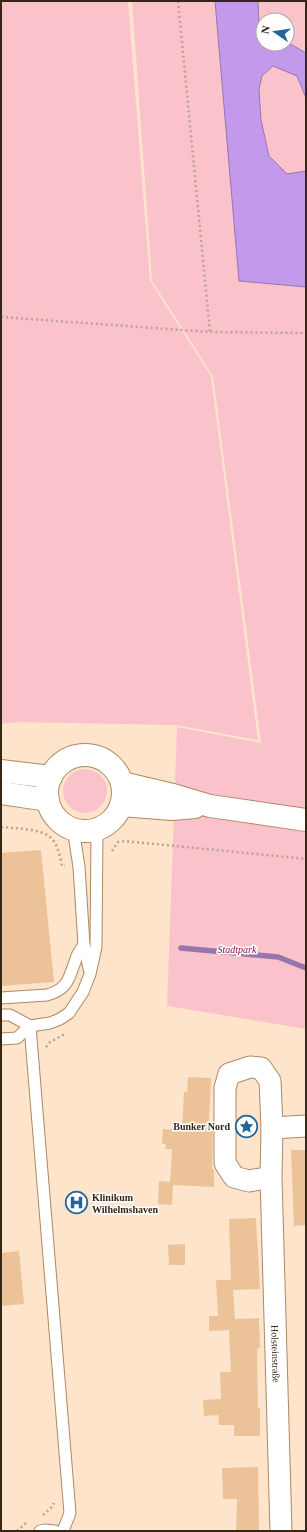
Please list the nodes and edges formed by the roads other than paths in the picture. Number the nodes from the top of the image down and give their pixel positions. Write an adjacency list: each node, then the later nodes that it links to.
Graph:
1 (1, 771): 2 (main road)
2 (51, 777): 3 (main road); 5 (main road)
3 (122, 783): 6 (main road); 7 (main road)
4 (1, 793): 5 (main road)
5 (48, 800): 9 (main road)
6 (121, 805): 7 (main road); 10 (main road)
7 (210, 806): 8 (main road)
8 (306, 820)
9 (73, 828): 10 (main road); 11 (lane)
10 (97, 829): 12 (lane)
11 (84, 945): 12 (lane); 13 (lane)
12 (90, 974): 15 (lane)
13 (2, 999)
14 (1, 1015): 15 (lane)
15 (30, 1026): 16 (lane); 22 (lane)
16 (1, 1039)
17 (306, 1126): 18 (street)
18 (272, 1128): 19 (street, Holsteinstraße); 19 (street, Holsteinstraße)
19 (271, 1177): 23 (street, Holsteinstraße)
20 (40, 1531): 21 (lane)
21 (55, 1531)
22 (63, 1531)
23 (281, 1531)

